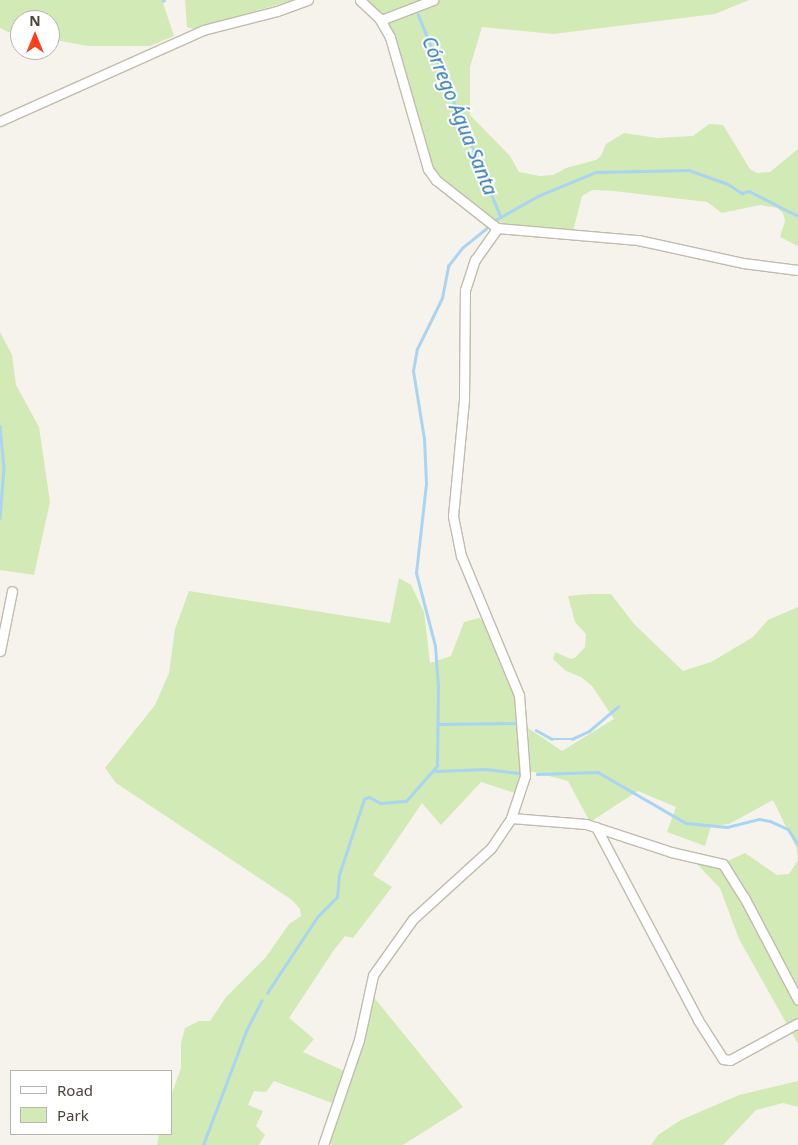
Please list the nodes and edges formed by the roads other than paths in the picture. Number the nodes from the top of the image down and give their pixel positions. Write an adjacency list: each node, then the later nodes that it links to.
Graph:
1 (308, 0): 5 (street)
2 (360, 0): 4 (street)
3 (433, 0): 4 (street)
4 (381, 20): 6 (street)
5 (0, 122)
6 (497, 228): 7 (street); 10 (street)
7 (798, 270)
8 (12, 590): 9 (street)
9 (0, 651)
10 (511, 818): 11 (street); 14 (street)
11 (596, 827): 12 (street); 13 (street)
12 (798, 1000)
13 (798, 1023)
14 (323, 1145)

